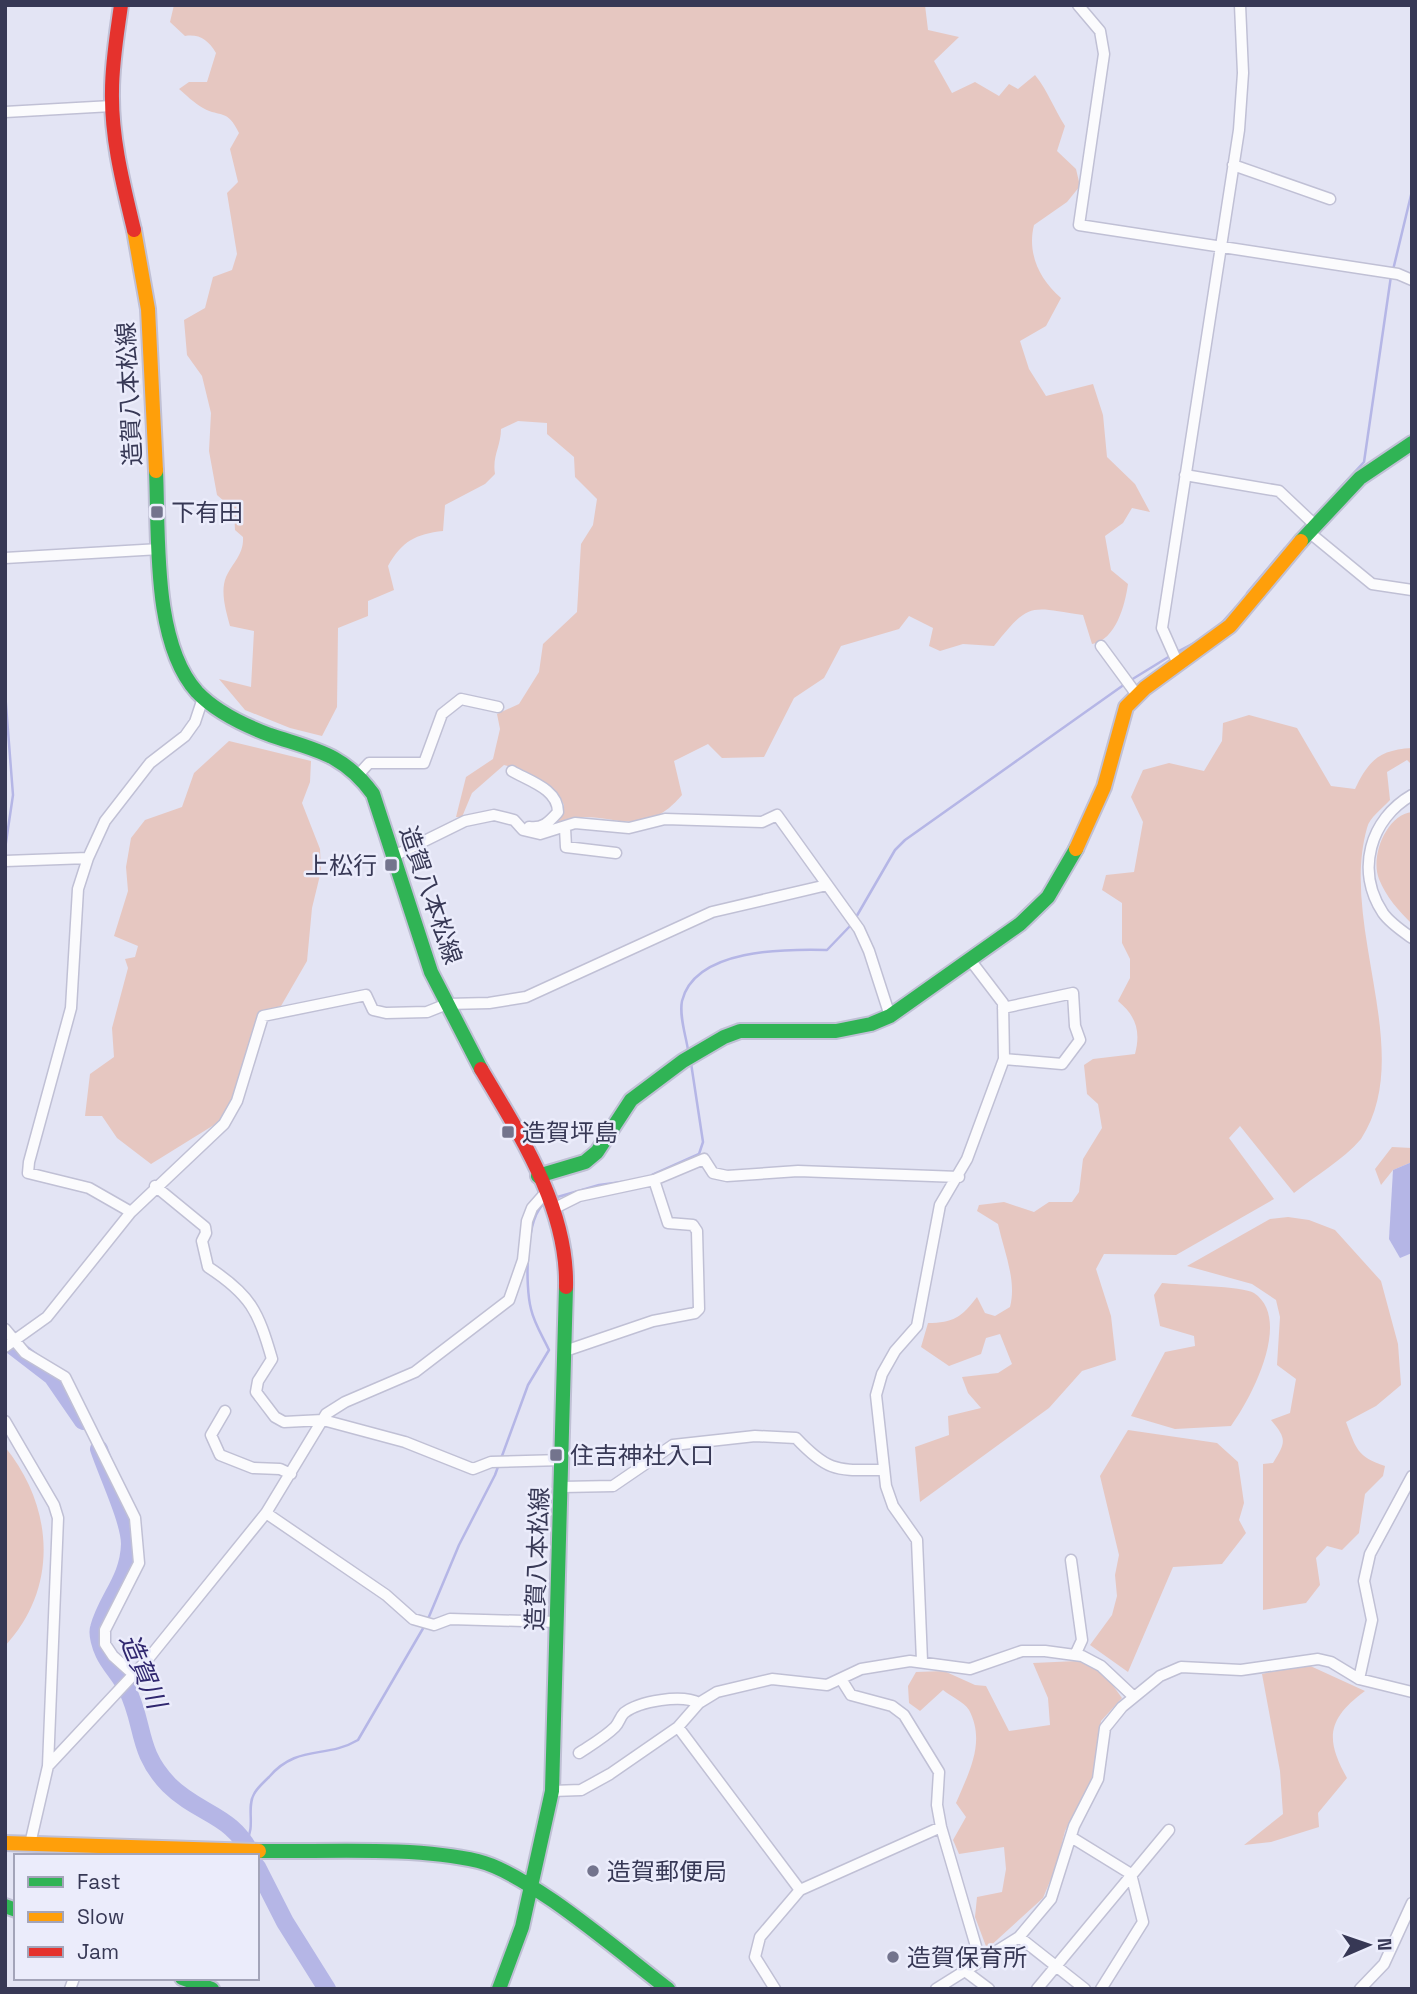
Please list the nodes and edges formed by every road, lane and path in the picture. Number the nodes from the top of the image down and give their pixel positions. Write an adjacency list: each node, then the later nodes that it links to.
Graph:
1 (121, 5): 4 (main road, 造賀八本松線)
2 (1078, 5): 8 (street)
3 (1240, 5): 6 (street)
4 (112, 106): 5 (street); 13 (main road, 造賀八本松線)
5 (5, 112)
6 (1233, 165): 7 (street); 8 (street)
7 (1329, 199)
8 (1219, 248): 9 (street); 11 (street)
9 (1412, 280)
10 (1412, 443): 12 (main road)
11 (1185, 475): 12 (street); 17 (street)
12 (1313, 529): 15 (street); 17 (main road)
13 (160, 549): 14 (street); 19 (main road, 造賀八本松線)
14 (5, 558)
15 (1412, 590)
16 (1101, 646): 18 (street)
17 (1173, 666): 18 (main road)
18 (1134, 691): 32 (main road)
19 (202, 698): 22 (main road, 造賀八本松線); 28 (street)
20 (498, 707): 22 (street)
21 (512, 771): 25 (street)
22 (360, 773): 27 (main road, 造賀八本松線)
23 (1412, 795): 31 (street)
24 (565, 828): 25 (street); 26 (street); 30 (street)
25 (523, 830): 27 (street)
26 (616, 853)
27 (394, 856): 33 (main road, 造賀八本松線)
28 (88, 858): 29 (street); 42 (street)
29 (5, 861)
30 (827, 885): 33 (street); 35 (street)
31 (1412, 939)
32 (971, 961): 34 (street); 35 (main road)
33 (447, 1004): 37 (main road, 造賀八本松線); 40 (street)
34 (1003, 1008): 36 (street); 36 (street)
35 (890, 1016): 37 (main road)
36 (1004, 1059): 38 (street)
37 (538, 1176): 41 (main road, 造賀八本松線)
38 (959, 1177): 39 (street); 50 (street)
39 (654, 1180): 41 (street); 45 (street)
40 (155, 1186): 42 (street); 47 (street)
41 (551, 1200): 45 (main road, 造賀八本松線); 47 (street)
42 (131, 1212): 44 (street)
43 (5, 1329): 44 (street)
44 (10, 1343): 59 (street)
45 (565, 1351): 49 (main road, 造賀八本松線)
46 (225, 1410): 51 (street)
47 (323, 1420): 49 (street); 51 (street)
48 (5, 1421): 67 (street)
49 (562, 1460): 53 (main road, 造賀八本松線)
50 (883, 1470): 53 (street); 58 (street)
51 (290, 1474): 54 (street)
52 (1412, 1476): 61 (street)
53 (562, 1487): 56 (main road, 造賀八本松線)
54 (266, 1513): 56 (street); 59 (street)
55 (1071, 1560): 57 (street)
56 (558, 1622): 68 (main road, 造賀八本松線)
57 (1076, 1653): 58 (street); 63 (street)
58 (922, 1661): 60 (street)
59 (127, 1679): 67 (street)
60 (841, 1679): 64 (street); 69 (street)
61 (1359, 1679): 62 (street); 63 (street)
62 (1412, 1692)
63 (1134, 1697): 71 (street)
64 (699, 1703): 65 (street); 66 (street)
65 (678, 1727): 68 (street); 77 (street)
66 (579, 1753)
67 (48, 1766): 73 (street)
68 (552, 1791): 76 (main road, 造賀八本松線)
69 (941, 1827): 77 (street); 80 (street)
70 (1169, 1830): 75 (street)
71 (1071, 1837): 75 (street); 79 (street)
72 (5, 1843): 73 (main road)
73 (30, 1844): 74 (main road)
74 (180, 1853): 76 (main road)
75 (1131, 1874): 81 (street); 92 (street)
76 (532, 1887): 85 (main road, 造賀八本松線); 86 (main road)
77 (800, 1890): 87 (street)
78 (1412, 1903): 93 (street)
79 (1019, 1937): 80 (street); 81 (street)
80 (980, 1960): 82 (street)
81 (1055, 1967): 90 (street); 91 (street)
82 (965, 1971): 88 (street); 89 (street)
83 (188, 1980): 84 (main road)
84 (212, 1989)
85 (499, 1989)
86 (668, 1989)
87 (775, 1989)
88 (936, 1989)
89 (989, 1989)
90 (1037, 1989)
91 (1085, 1989)
92 (1101, 1989)
93 (1360, 1989)

